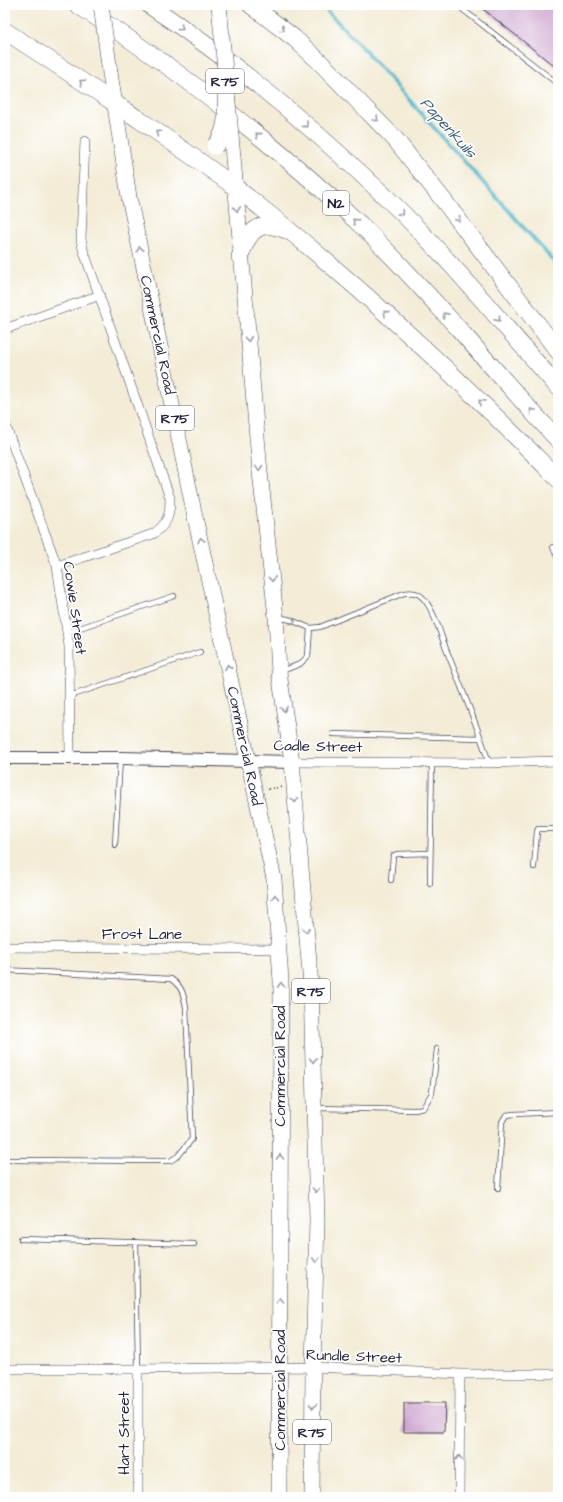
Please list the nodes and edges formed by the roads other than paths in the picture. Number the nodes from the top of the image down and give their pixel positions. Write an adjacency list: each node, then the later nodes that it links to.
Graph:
1 (78, 5): 21 (highway, N2, one-way to 1)
2 (101, 5): 10 (main road, Commercial Road / R75, bridge)
3 (149, 5): 19 (highway, N2, one-way to 19)
4 (220, 5): 9 (main road, R75, bridge)
5 (251, 5): 18 (highway, one-way to 18)
6 (457, 5): 8 (lane)
7 (5, 31): 10 (highway, one-way to 7)
8 (558, 84)
9 (226, 94): 12 (highway, bridge); 13 (main road, R75, bridge)
10 (115, 104): 12 (highway, one-way to 10); 38 (main road, Commercial Road / R75, one-way to 10)
11 (85, 141): 16 (street)
12 (180, 148): 13 (highway)
13 (236, 188): 14 (highway); 15 (main road, R75, one-way to 15)
14 (292, 233): 15 (highway); 22 (highway, one-way to 14)
15 (240, 257): 27 (main road, R75, one-way to 27)
16 (100, 295): 17 (street); 25 (street)
17 (5, 329)
18 (558, 351)
19 (558, 387)
20 (5, 424): 25 (street, Cowie Street)
21 (558, 440)
22 (558, 479)
23 (554, 547): 24 (lane)
24 (558, 558)
25 (57, 566): 29 (street, Cowie Street)
26 (174, 596): 29 (lane)
27 (276, 617): 28 (lane, one-way to 28); 31 (main road, R75)
28 (310, 628): 31 (lane); 34 (lane)
29 (68, 632): 32 (street, Cowie Street)
30 (200, 652): 32 (lane)
31 (279, 672): 40 (main road, R75, one-way to 40)
32 (70, 696): 35 (street, Cowie Street)
33 (333, 734): 34 (lane)
34 (480, 738): 42 (lane)
35 (70, 757): 36 (street, Cadle Street); 37 (street, Cadle Street)
36 (5, 758)
37 (120, 758): 38 (street, Cadle Street); 44 (lane)
38 (248, 760): 40 (street, Cadle Street); 50 (main road, Commercial Road / R75, one-way to 38)
39 (558, 761): 42 (street, Cadle Street)
40 (292, 762): 41 (street, Cadle Street); 53 (main road, R75, one-way to 53)
41 (432, 763): 42 (street, Cadle Street); 45 (lane)
42 (489, 764)
43 (558, 829): 46 (lane)
44 (115, 845)
45 (430, 853): 47 (lane); 48 (lane)
46 (534, 867)
47 (391, 880)
48 (430, 883)
49 (5, 947): 50 (street, Frost Lane)
50 (278, 950): 61 (main road, Commercial Road / R75, one-way to 50)
51 (5, 970): 55 (lane)
52 (437, 1049): 53 (lane)
53 (314, 1108): 60 (main road, R75, one-way to 60)
54 (558, 1112): 56 (lane)
55 (5, 1160)
56 (498, 1188)
57 (21, 1238): 58 (lane)
58 (136, 1242): 59 (lane); 63 (lane)
59 (194, 1244)
60 (313, 1367): 61 (street, Rundle Street); 64 (street, Rundle Street); 68 (main road, R75, one-way to 68)
61 (280, 1368): 63 (street, Rundle Street); 67 (main road, Commercial Road / R75)
62 (5, 1369): 63 (street, Rundle Street)
63 (138, 1370): 66 (street, Hart Street)
64 (460, 1374): 65 (street, Rundle Street); 69 (street, one-way to 64)
65 (558, 1374)
66 (138, 1497)
67 (279, 1497)
68 (312, 1497)
69 (458, 1497)

